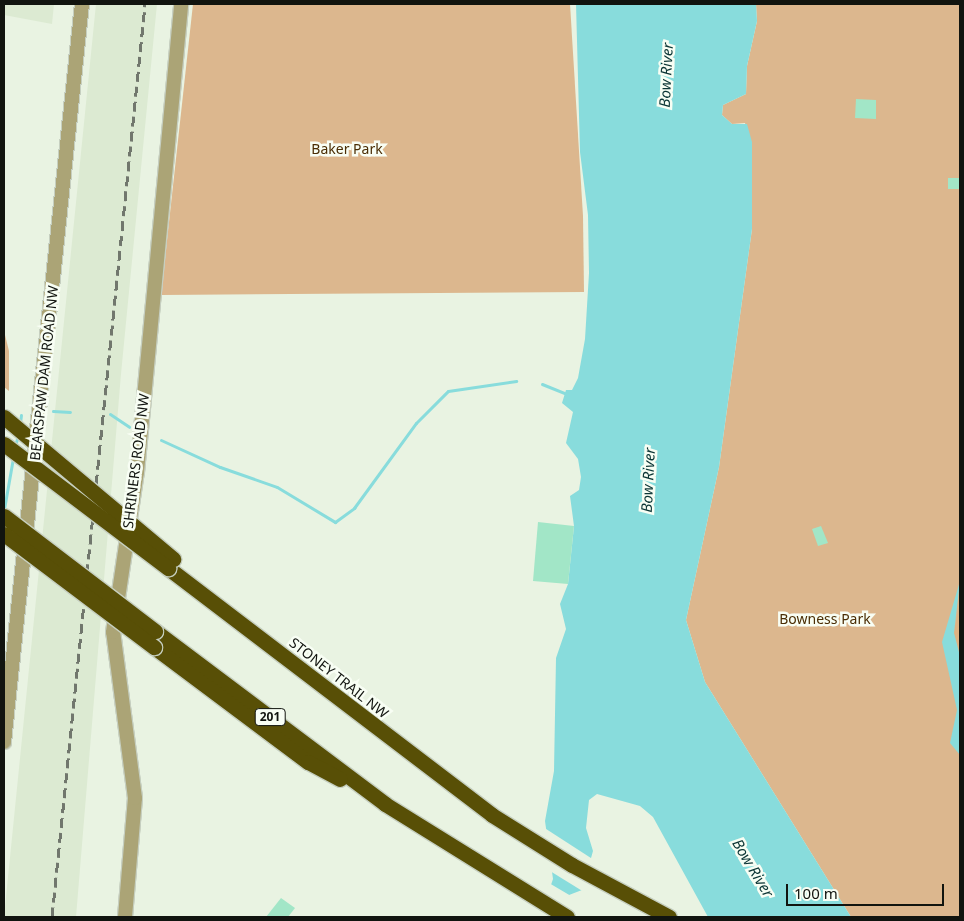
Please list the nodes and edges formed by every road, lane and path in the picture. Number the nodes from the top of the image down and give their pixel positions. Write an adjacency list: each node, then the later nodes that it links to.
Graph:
1 (82, 4): 8 (street, BEARSPAW DAM ROAD NW)
2 (180, 4): 10 (street, SHRINERS ROAD NW)
3 (4, 417): 7 (highway, bridge)
4 (4, 444): 7 (highway, STONEY TRAIL NW, bridge)
5 (4, 516): 9 (highway, 201, bridge)
6 (4, 534): 9 (highway, bridge)
7 (171, 564): 12 (highway, STONEY TRAIL NW)
8 (4, 742)
9 (385, 804): 11 (highway, 201)
10 (125, 917)
11 (566, 917)
12 (669, 917)

